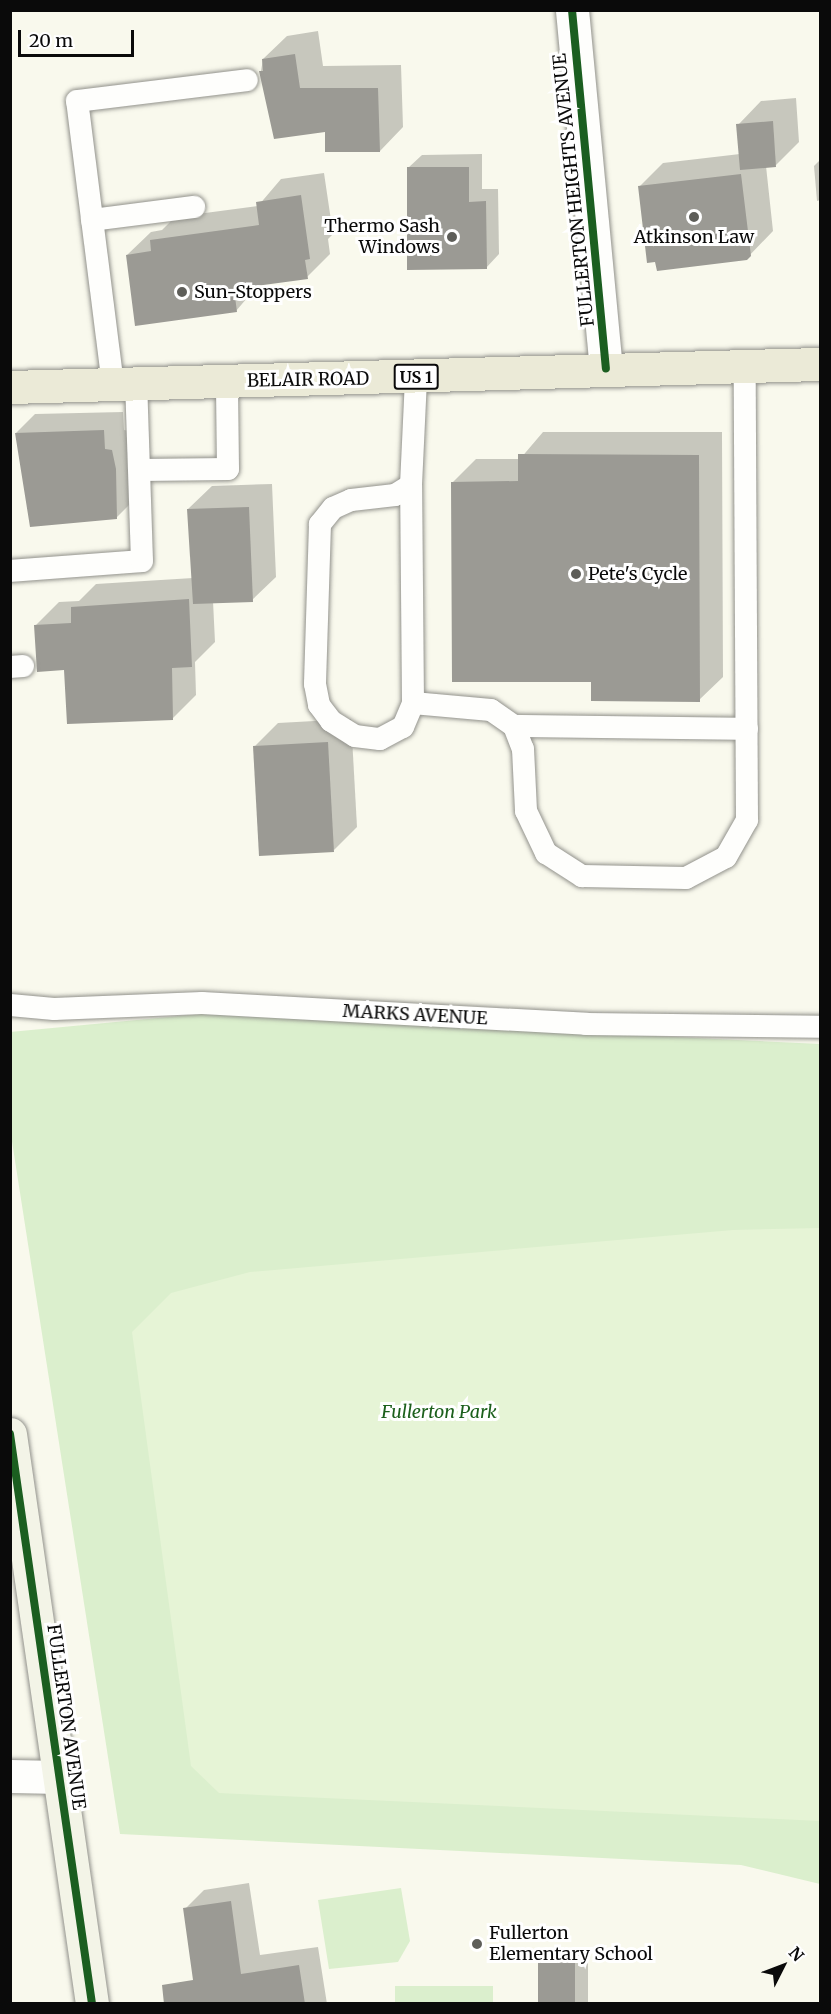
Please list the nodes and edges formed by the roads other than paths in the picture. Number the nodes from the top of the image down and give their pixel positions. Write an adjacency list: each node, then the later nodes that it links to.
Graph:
1 (572, 10): 7 (street, FULLERTON HEIGHTS AVENUE)
2 (247, 80): 4 (lane)
3 (194, 207): 4 (lane)
4 (92, 220): 10 (lane)
5 (820, 364): 6 (main road, BELAIR ROAD / US 1)
6 (745, 365): 7 (main road, BELAIR ROAD / US 1); 17 (lane)
7 (606, 368): 8 (main road, BELAIR ROAD / US 1)
8 (416, 378): 9 (main road, BELAIR ROAD / US 1); 13 (lane)
9 (227, 382): 10 (main road, BELAIR ROAD / US 1); 12 (lane)
10 (125, 385): 11 (main road, BELAIR ROAD / US 1); 12 (lane)
11 (10, 387)
12 (140, 470): 14 (lane)
13 (411, 485): 15 (lane); 15 (lane)
14 (10, 571)
15 (413, 703): 16 (lane)
16 (514, 726): 17 (lane); 17 (lane)
17 (747, 729)
18 (10, 1005): 19 (lane, MARKS AVENUE)
19 (820, 1027)
20 (10, 1434): 22 (street, FULLERTON AVENUE)
21 (10, 1776): 22 (street)
22 (60, 1777): 23 (street, FULLERTON AVENUE)
23 (92, 2004)

